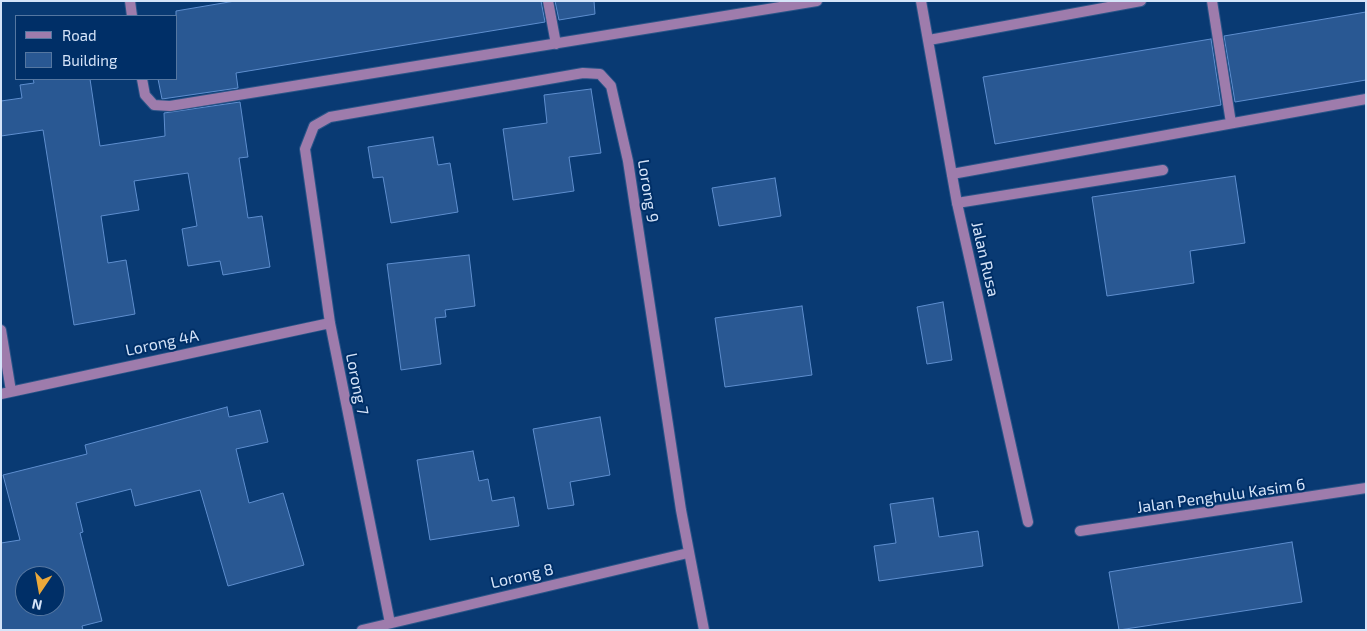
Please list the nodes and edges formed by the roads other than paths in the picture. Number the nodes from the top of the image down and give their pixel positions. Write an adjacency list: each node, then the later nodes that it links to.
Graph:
1 (130, 1): 7 (street)
2 (548, 1): 9 (street)
3 (817, 1): 9 (street)
4 (921, 1): 8 (street, Jalan Rusa)
5 (1141, 1): 8 (street)
6 (1212, 1): 12 (street)
7 (132, 15)
8 (928, 40): 15 (street, Jalan Rusa)
9 (556, 44): 10 (street)
10 (142, 80)
11 (1366, 99): 12 (street)
12 (1231, 123): 15 (street)
13 (305, 149): 17 (street, Lorong 7); 23 (street, Lorong 9)
14 (1163, 170): 16 (street)
15 (952, 174): 16 (street, Jalan Rusa)
16 (957, 203): 21 (street, Jalan Rusa)
17 (330, 323): 19 (street, Lorong 4A); 24 (street, Lorong 7)
18 (1, 330): 19 (street)
19 (6, 393)
20 (1366, 488): 22 (street, Jalan Penghulu Kasim 6)
21 (1028, 522)
22 (1080, 531)
23 (688, 552): 24 (street, Lorong 8); 26 (street, Lorong 9)
24 (390, 623): 25 (street, Lorong 8)
25 (362, 630)
26 (704, 630)

